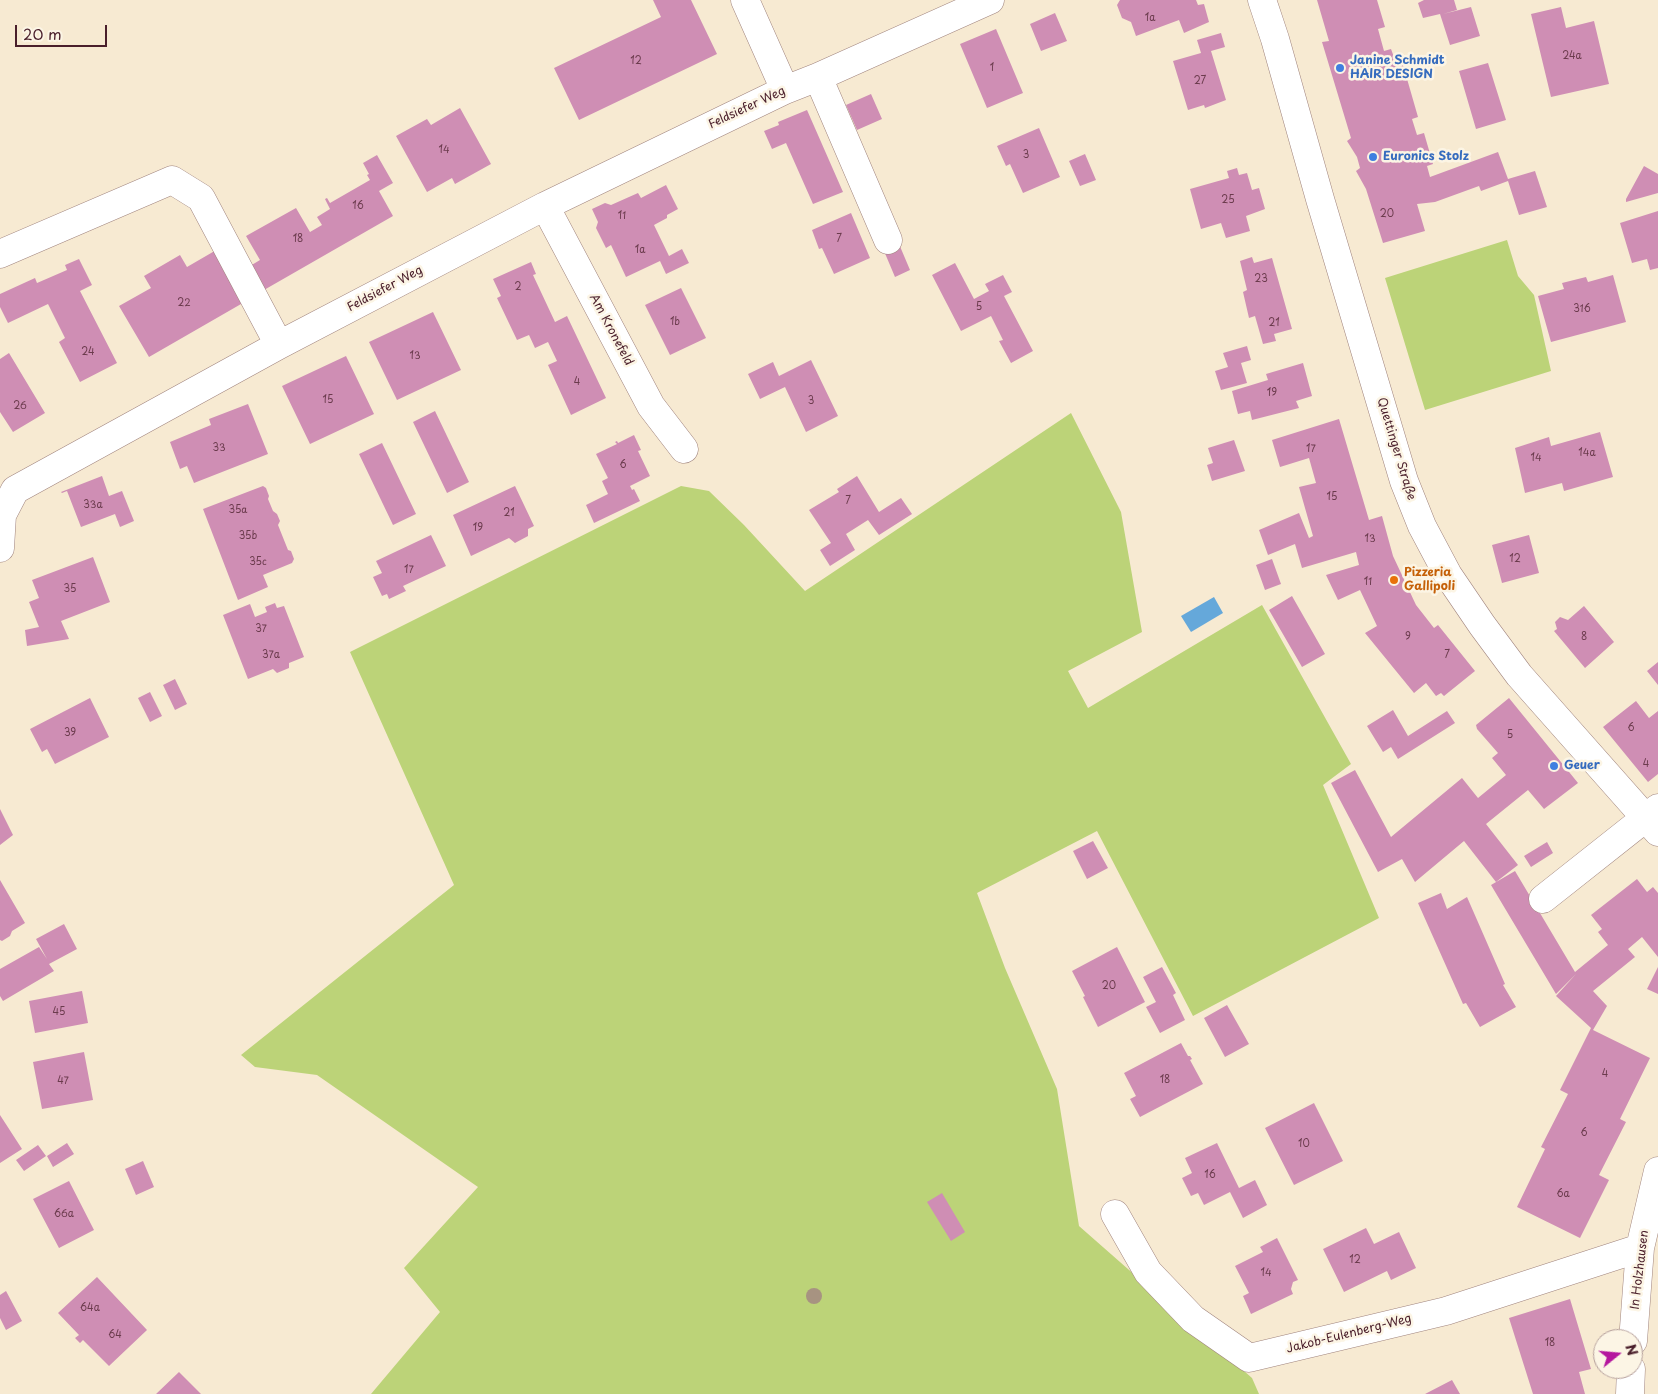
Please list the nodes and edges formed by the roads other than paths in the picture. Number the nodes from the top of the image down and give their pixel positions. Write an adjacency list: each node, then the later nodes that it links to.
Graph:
1 (745, 0): 5 (street)
2 (990, 0): 4 (street, Feldsiefer Weg)
3 (1262, 0): 12 (street, Quettinger Straße)
4 (818, 77): 5 (street, Feldsiefer Weg); 7 (street)
5 (785, 90): 6 (street, Feldsiefer Weg)
6 (545, 206): 9 (street, Feldsiefer Weg); 10 (street, Am Kronefeld)
7 (888, 240)
8 (0, 254): 9 (street)
9 (279, 345): 11 (street, Feldsiefer Weg)
10 (684, 449)
11 (0, 548)
12 (1654, 820): 13 (street)
13 (1543, 899)
14 (1658, 1170): 16 (street, In Holzhausen)
15 (1115, 1214): 16 (street, Jakob-Eulenberg-Weg)
16 (1640, 1248): 17 (street, In Holzhausen)
17 (1634, 1329)
18 (1631, 1379): 19 (street)
19 (1630, 1394)

